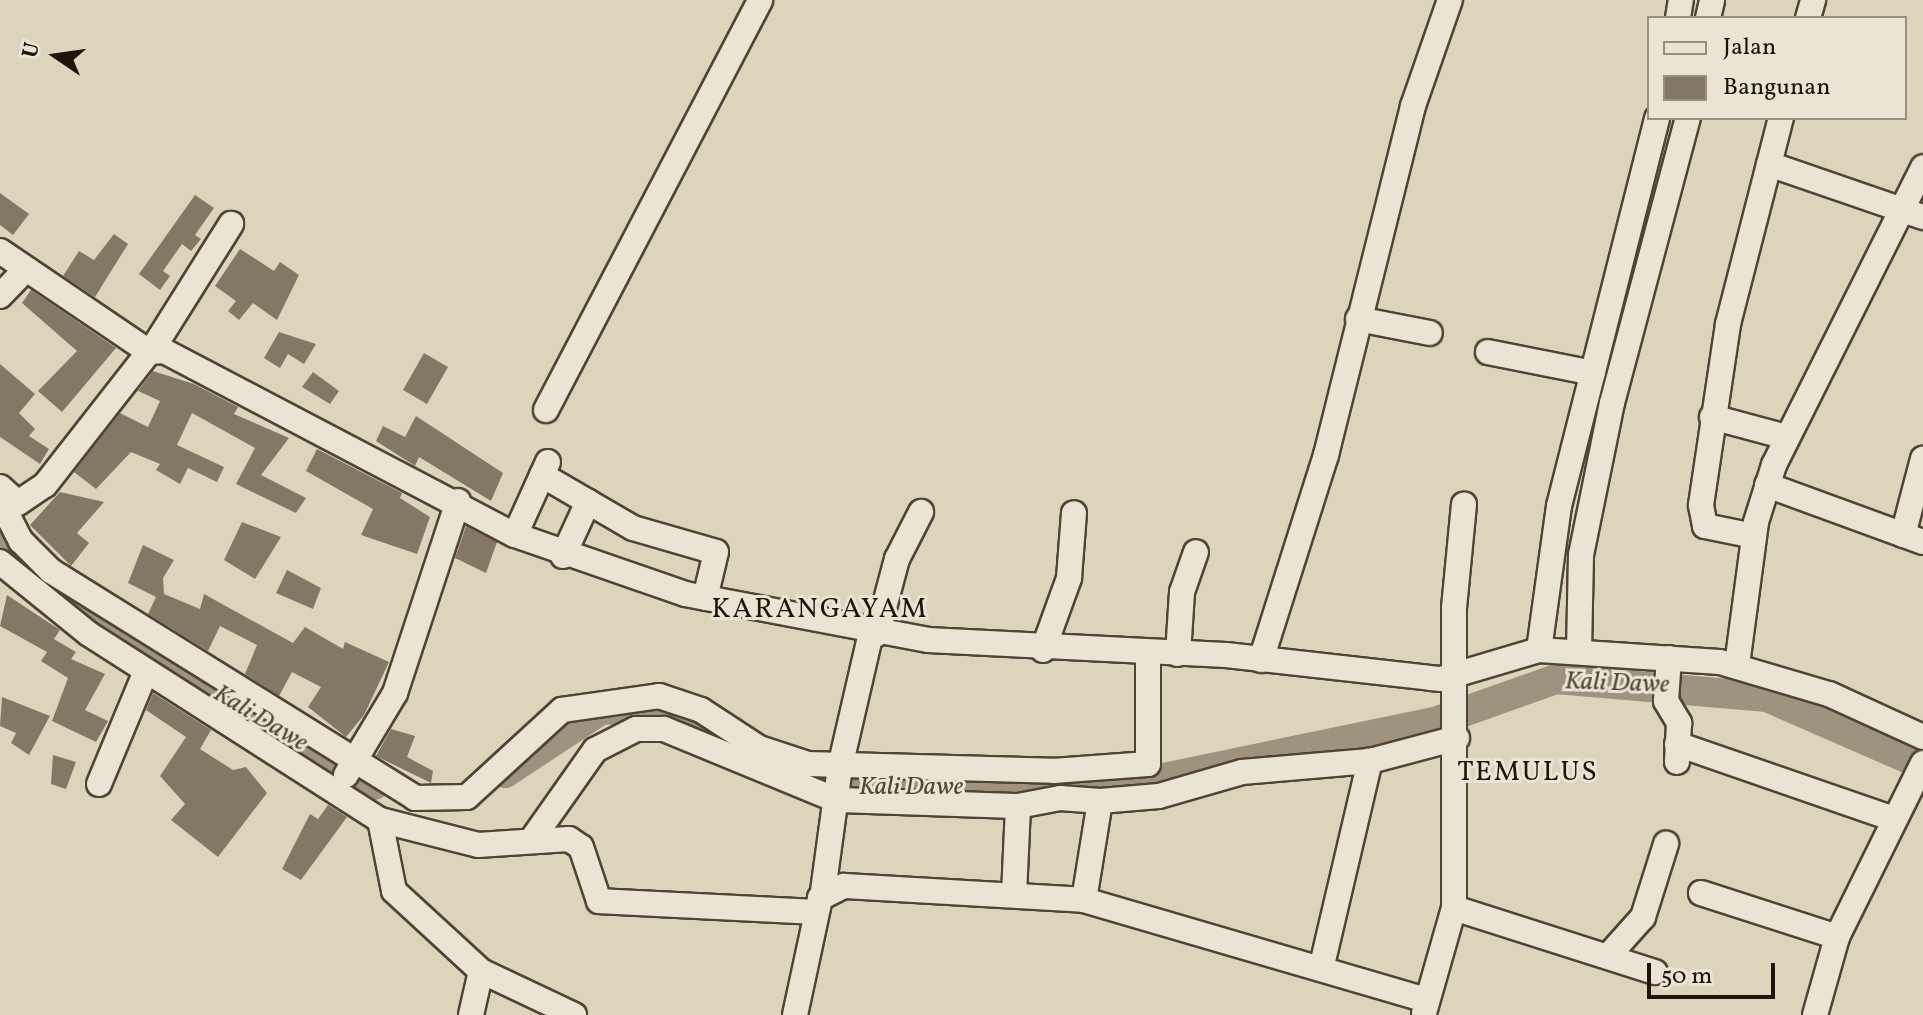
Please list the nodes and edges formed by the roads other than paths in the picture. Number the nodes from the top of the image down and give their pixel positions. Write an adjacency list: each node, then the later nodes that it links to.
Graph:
1 (760, 0): 18 (street)
2 (1450, 0): 13 (street)
3 (1656, 120): 17 (street)
4 (1688, 120): 39 (street)
5 (1780, 120): 6 (street)
6 (1769, 164): 8 (street); 19 (street)
7 (1923, 167): 8 (street)
8 (1913, 213): 20 (street)
9 (231, 224): 15 (street)
10 (0, 251): 11 (street)
11 (26, 269): 12 (street); 15 (street)
12 (0, 296)
13 (1358, 319): 14 (street); 42 (street)
14 (1430, 333)
15 (150, 351): 23 (street); 25 (street)
16 (1488, 352): 17 (street)
17 (1593, 373): 38 (street)
18 (546, 410)
19 (1712, 417): 20 (street); 30 (street)
20 (1786, 437): 22 (street)
21 (1923, 459): 31 (street)
22 (1767, 485): 30 (street); 31 (street)
23 (458, 501): 29 (street); 50 (street)
24 (588, 502): 29 (street); 33 (street); 35 (street)
25 (6, 504): 50 (street)
26 (1464, 504): 46 (street)
27 (921, 512): 36 (street)
28 (1074, 513): 37 (street)
29 (515, 535): 33 (street)
30 (1754, 536): 43 (street)
31 (1913, 538)
32 (1196, 552): 41 (street)
33 (563, 556): 35 (street)
34 (0, 562): 44 (street)
35 (705, 598): 36 (street)
36 (874, 634): 37 (street); 53 (street)
37 (1043, 650): 40 (street)
38 (1539, 650): 39 (street); 46 (street)
39 (1579, 651): 45 (street)
40 (1148, 653): 41 (street); 53 (street)
41 (1178, 654): 42 (street)
42 (1261, 660): 46 (street)
43 (1737, 665): 45 (street); 48 (street)
44 (146, 671): 50 (street); 52 (street)
45 (1668, 676): 56 (street)
46 (1456, 686): 47 (street)
47 (1457, 733): 49 (street); 64 (street)
48 (1923, 737)
49 (1370, 761): 54 (street); 67 (street)
50 (346, 775): 53 (street); 57 (street)
51 (1917, 781): 56 (street)
52 (99, 784)
53 (838, 785): 55 (street); 58 (street); 63 (street)
54 (1100, 801): 55 (street); 62 (street)
55 (1018, 806): 61 (street)
56 (1891, 818): 65 (street)
57 (380, 820): 58 (street); 68 (street)
58 (533, 838): 63 (street)
59 (1666, 844): 66 (street)
60 (1701, 893): 65 (street)
61 (1014, 895): 62 (street); 63 (street)
62 (1084, 900): 67 (street)
63 (819, 902): 73 (street)
64 (1454, 908): 66 (street); 70 (street)
65 (1837, 937): 74 (street)
66 (1609, 955): 69 (street)
67 (1322, 965): 70 (street)
68 (481, 971): 71 (street); 72 (street)
69 (1655, 972)
70 (1426, 1008)
71 (471, 1015)
72 (574, 1015)
73 (795, 1015)
74 (1815, 1015)

